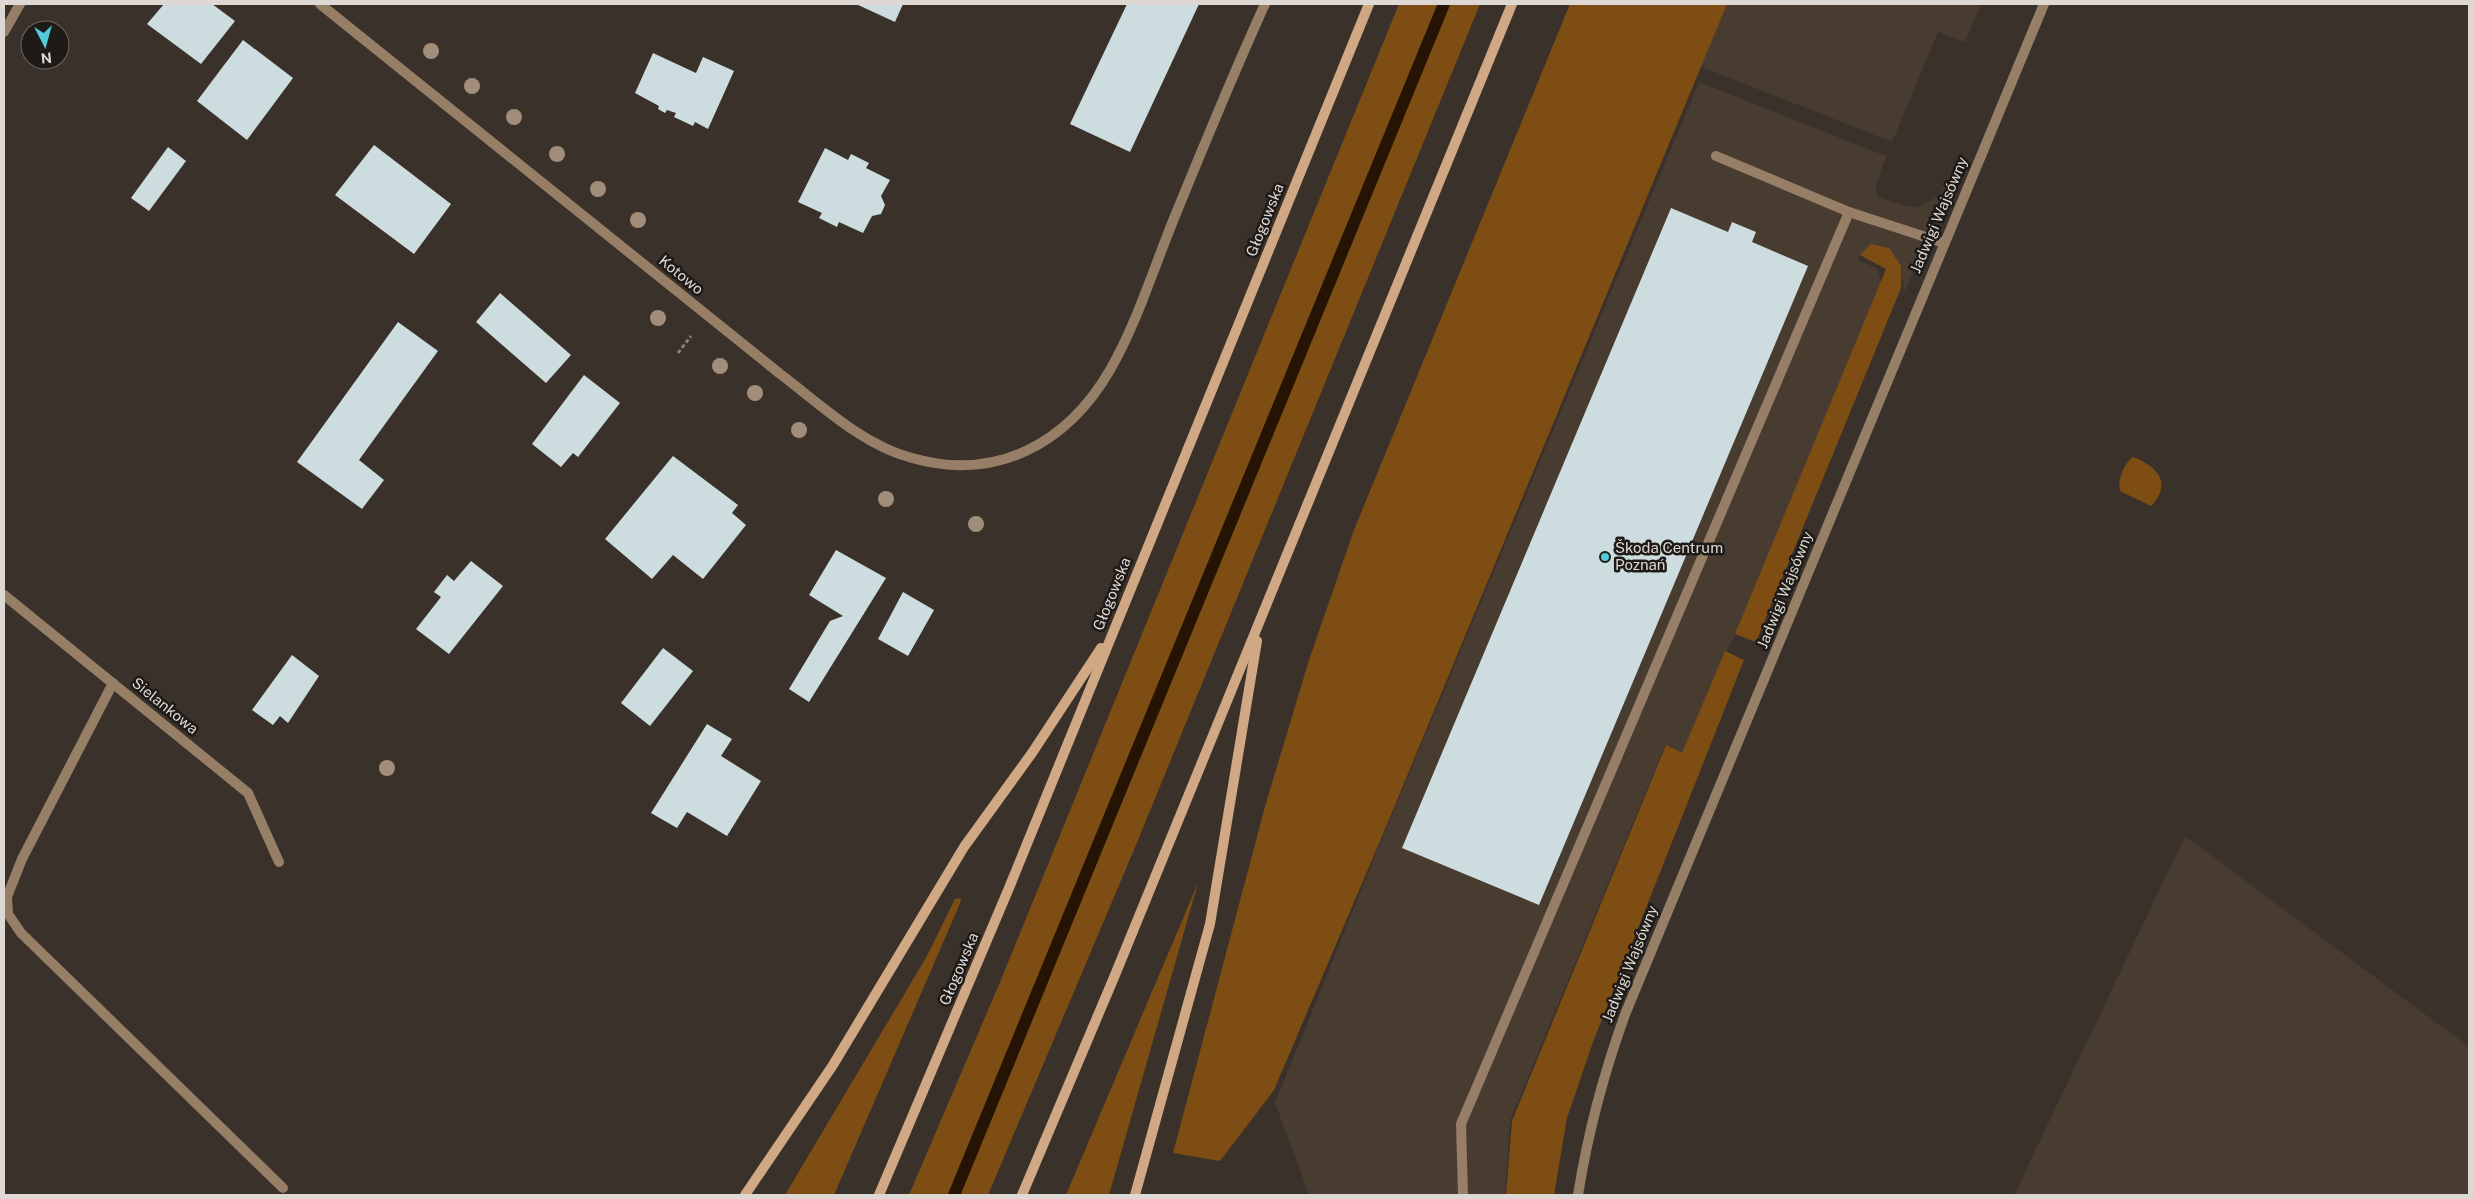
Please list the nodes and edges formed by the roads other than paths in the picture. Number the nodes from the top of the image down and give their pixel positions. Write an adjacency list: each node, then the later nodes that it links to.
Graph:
1 (20, 4): 7 (street)
2 (320, 4): 3 (street, Kotowo)
3 (1265, 4)
4 (1369, 4): 13 (main road, Głogowska)
5 (1512, 4): 12 (main road)
6 (2044, 4): 10 (street, Jadwigi Wajsówny)
7 (4, 32)
8 (1716, 156): 9 (street)
9 (1849, 212): 10 (street); 21 (street)
10 (1944, 243): 22 (street, Jadwigi Wajsówny)
11 (4, 595): 14 (street, Sielankowa)
12 (1265, 609): 19 (main road); 20 (main road)
13 (1121, 610): 17 (main road); 18 (main road, Głogowska)
14 (113, 683): 15 (street, Sielankowa); 16 (street)
15 (279, 862)
16 (283, 1188)
17 (745, 1195)
18 (879, 1195)
19 (1022, 1195)
20 (1135, 1195)
21 (1463, 1195)
22 (1578, 1195)

